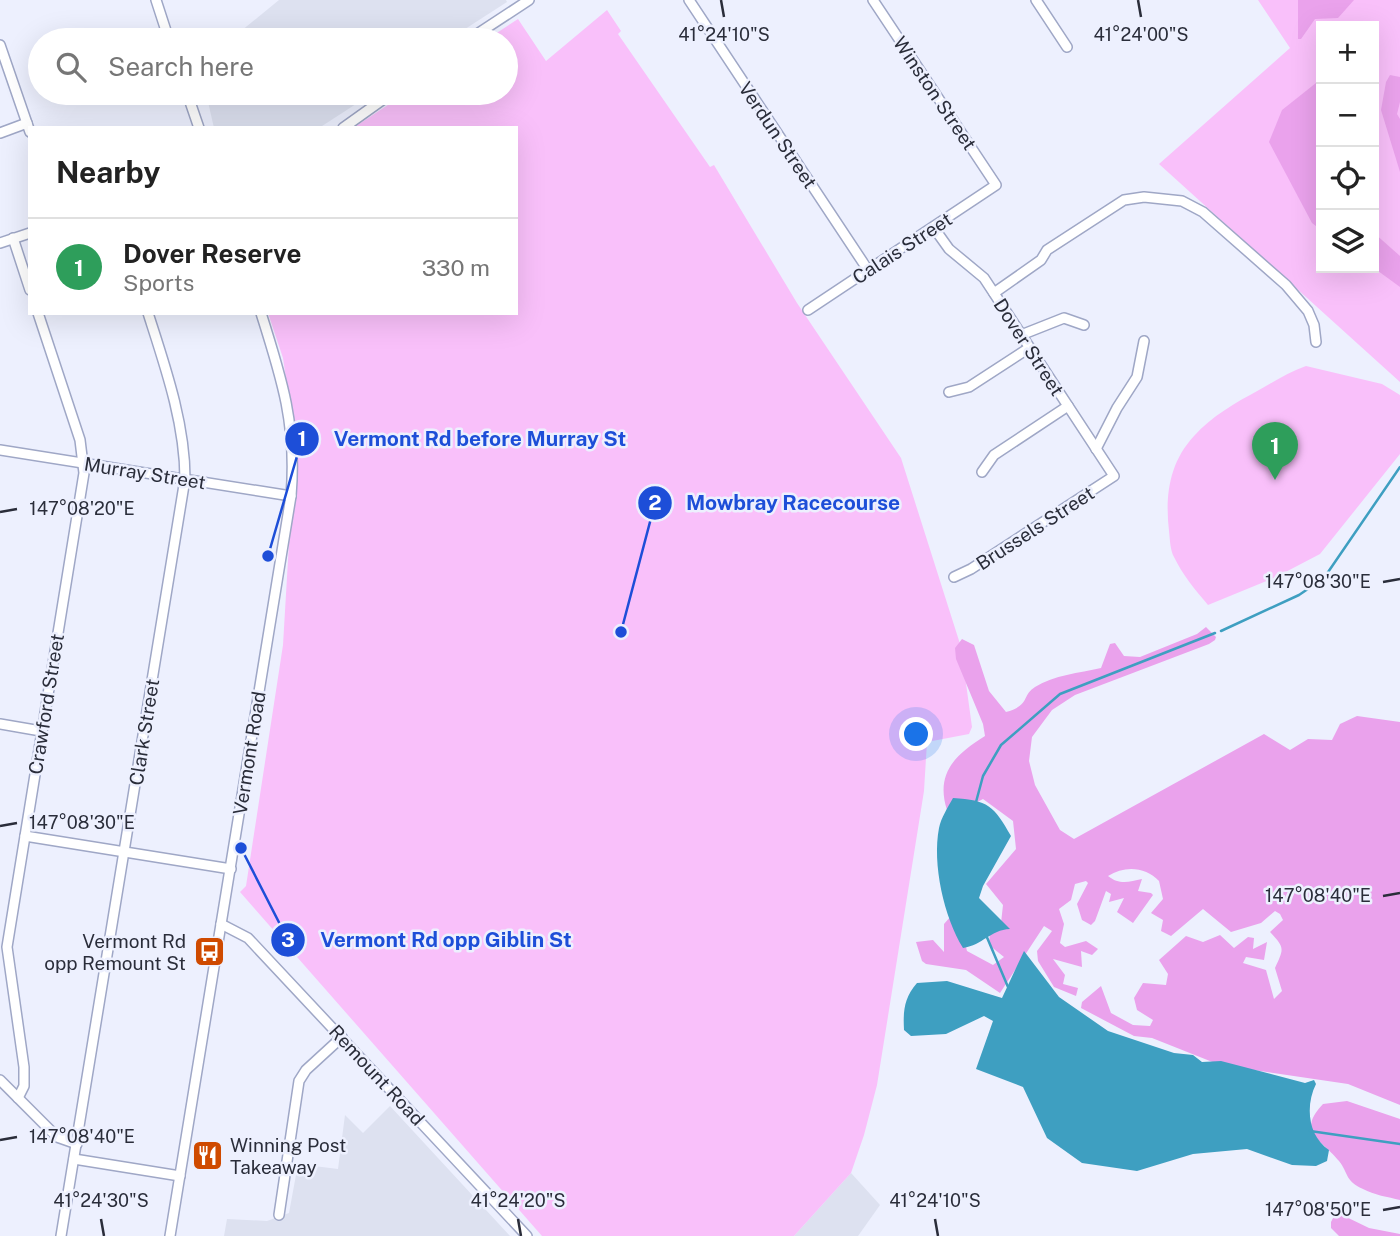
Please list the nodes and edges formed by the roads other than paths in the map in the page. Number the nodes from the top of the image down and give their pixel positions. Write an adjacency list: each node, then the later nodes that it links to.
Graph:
1 (156, 0): 6 (street)
2 (529, 0): 7 (street)
3 (689, 0): 21 (street, Verdun Street)
4 (873, 0): 16 (street, Winston Street)
5 (1036, 0): 9 (street)
6 (165, 28)
7 (486, 28)
8 (0, 45): 14 (street)
9 (1067, 47)
10 (191, 105): 12 (street)
11 (375, 105): 13 (street)
12 (198, 126)
13 (346, 126)
14 (28, 128): 15 (street)
15 (0, 132)
16 (996, 185): 17 (street, Calais Street)
17 (934, 228): 21 (street, Calais Street); 23 (street, Dover Street)
18 (28, 234): 19 (street)
19 (13, 239): 20 (street); 22 (street)
20 (0, 243)
21 (868, 270): 24 (street, Calais Street)
22 (28, 284)
23 (994, 293): 29 (street, Dover Street); 31 (street)
24 (808, 310)
25 (39, 315): 37 (street, Crawford Street)
26 (149, 315): 40 (street, Clark Street)
27 (262, 315): 41 (street, Vermont Road)
28 (1084, 325): 29 (street)
29 (1021, 335): 32 (street, Dover Street)
30 (1144, 341): 35 (street)
31 (1316, 342)
32 (1029, 348): 33 (street); 34 (street, Dover Street)
33 (949, 392)
34 (1068, 406): 35 (street, Dover Street); 38 (street)
35 (1096, 449): 39 (street, Dover Street)
36 (0, 450): 37 (street, Murray Street)
37 (84, 463): 40 (street, Murray Street); 44 (street, Crawford Street)
38 (982, 472)
39 (1114, 476): 42 (street, Brussels Street)
40 (186, 480): 41 (street, Murray Street); 46 (street, Clark Street)
41 (291, 496): 47 (street, Vermont Road)
42 (954, 577)
43 (0, 724): 44 (street)
44 (41, 731): 45 (street, Crawford Street)
45 (25, 836): 46 (street); 51 (street, Crawford Street)
46 (124, 852): 47 (street); 52 (street, Clark Street)
47 (231, 869): 48 (street, Vermont Road)
48 (221, 924): 49 (street, Remount Road); 54 (street, Vermont Road)
49 (342, 1037): 55 (street); 58 (street, Remount Road)
50 (0, 1080): 51 (street)
51 (18, 1098): 52 (street)
52 (77, 1144): 53 (street, Clark Street)
53 (74, 1159): 54 (street); 56 (street, Clark Street)
54 (180, 1176): 57 (street, Vermont Road)
55 (279, 1215)
56 (61, 1236)
57 (170, 1236)
58 (527, 1236)

